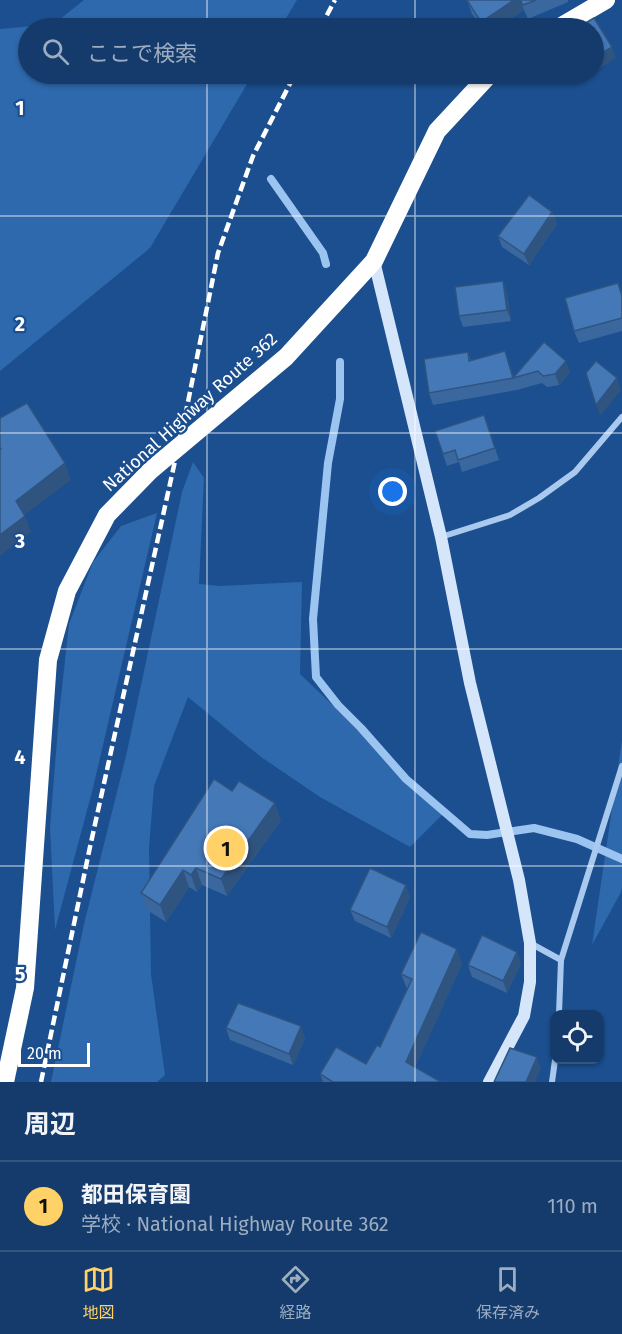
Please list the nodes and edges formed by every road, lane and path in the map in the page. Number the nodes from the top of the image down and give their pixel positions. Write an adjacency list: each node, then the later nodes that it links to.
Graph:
1 (606, 0): 2 (highway)
2 (575, 18)
3 (481, 84): 4 (highway, National Highway Route 362)
4 (374, 261): 6 (street); 12 (highway, National Highway Route 362)
5 (622, 417): 6 (street)
6 (441, 537): 8 (street)
7 (622, 766): 9 (street)
8 (530, 944): 9 (street); 13 (street)
9 (561, 960): 10 (street)
10 (559, 1010)
11 (554, 1064): 14 (street)
12 (5, 1082)
13 (489, 1082)
14 (552, 1082)

